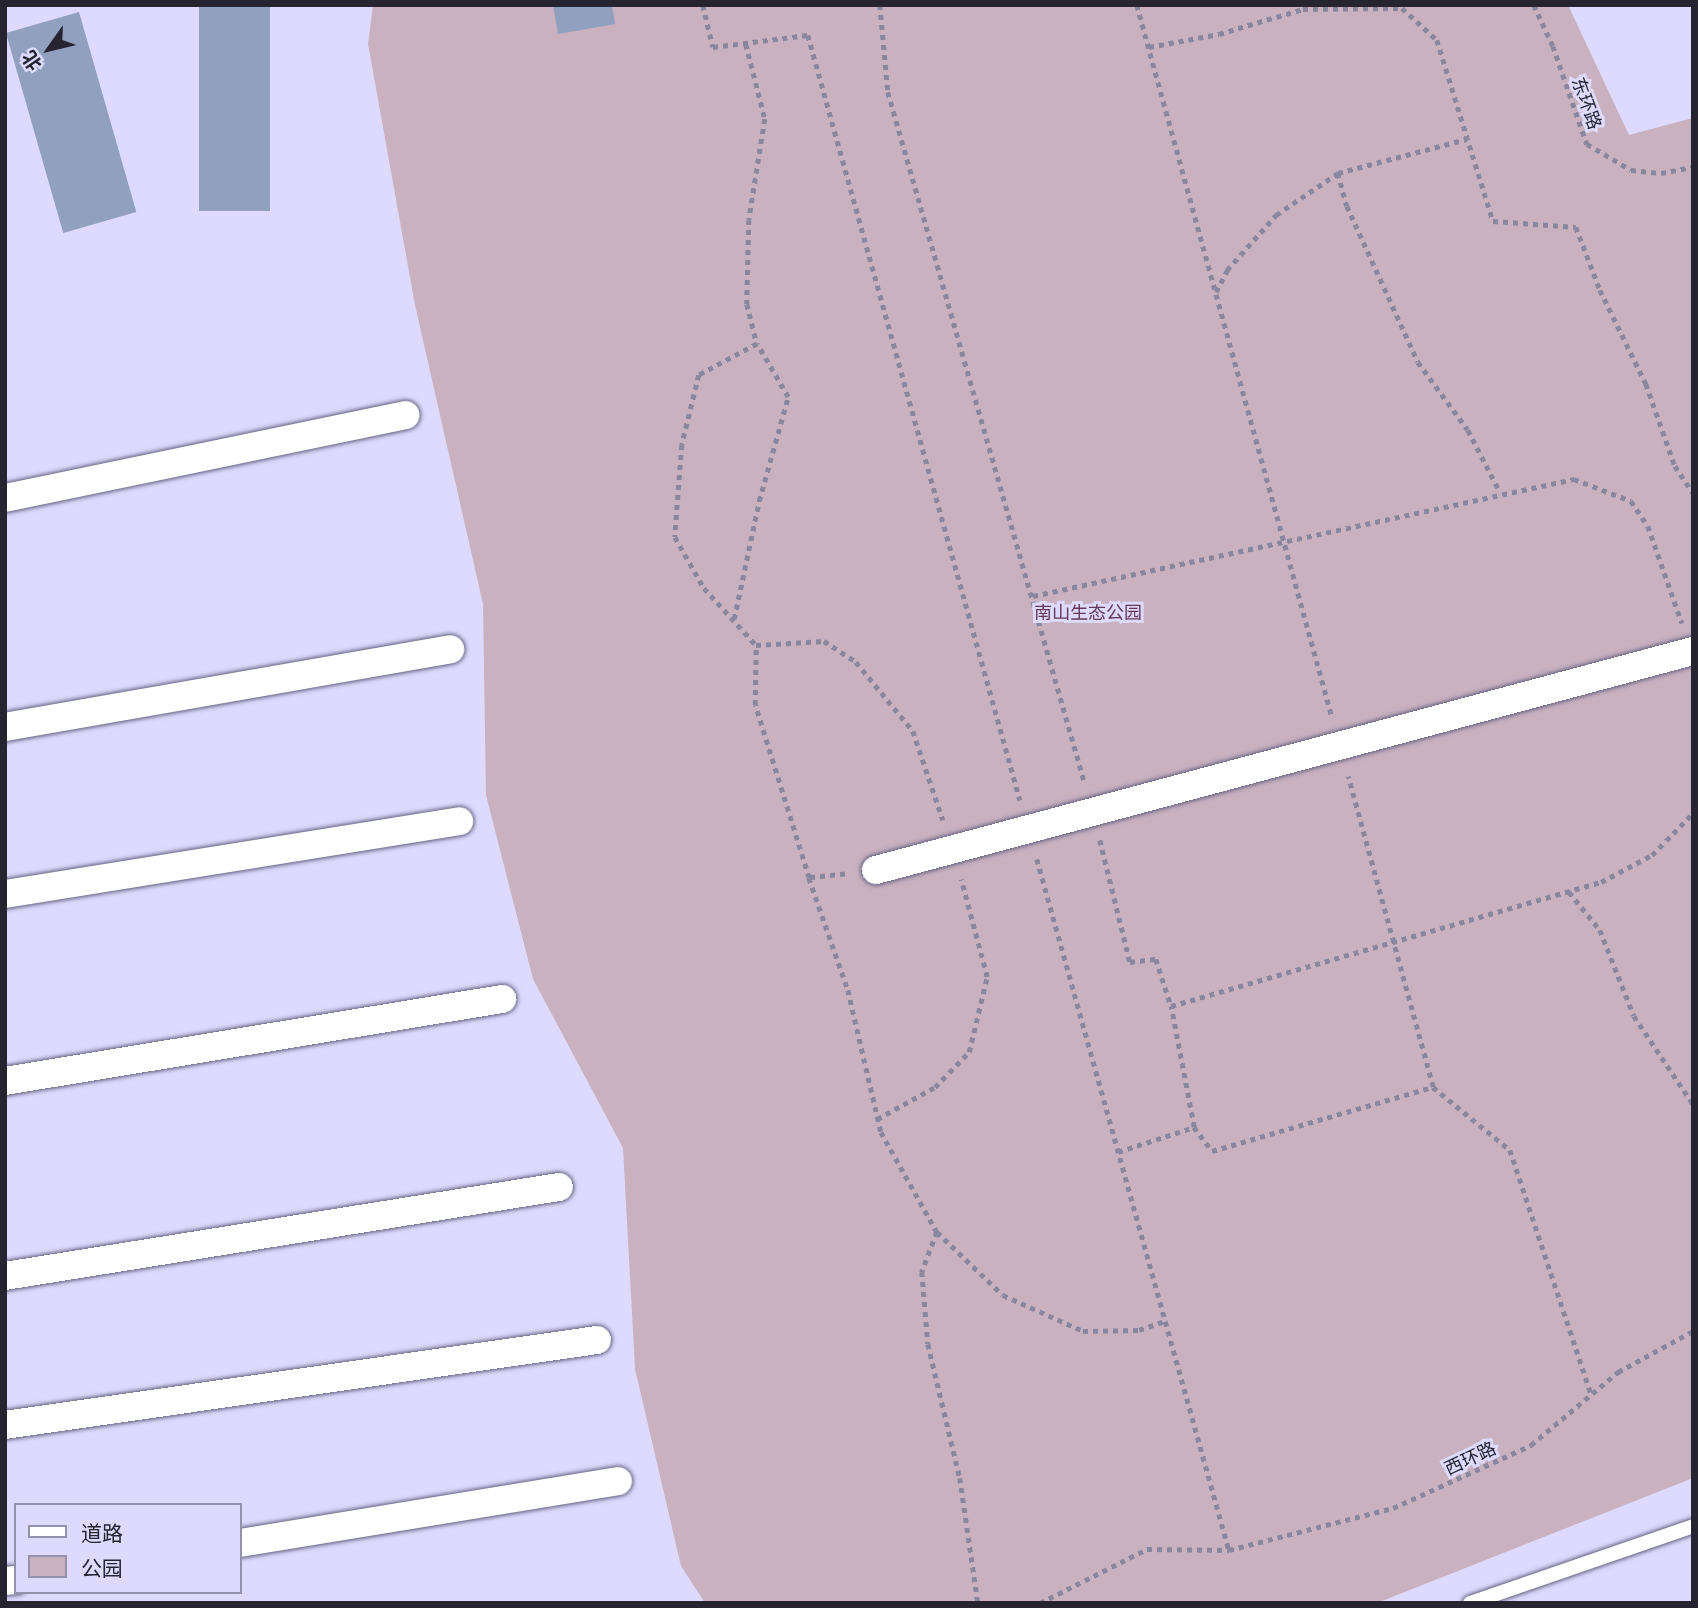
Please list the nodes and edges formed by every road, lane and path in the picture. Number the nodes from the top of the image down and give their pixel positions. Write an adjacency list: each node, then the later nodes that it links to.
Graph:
1 (704, 5): 6 (path)
2 (880, 5): 18 (path)
3 (1138, 5): 7 (path)
4 (1534, 5): 9 (path, 东环路)
5 (1402, 7): 7 (path); 8 (path)
6 (746, 43): 12 (path); 28 (path)
7 (1149, 47): 11 (path)
8 (1467, 139): 10 (path); 15 (path)
9 (1693, 167)
10 (1338, 173): 11 (path); 14 (path)
11 (1216, 292): 17 (path)
12 (757, 344): 19 (path); 19 (path)
13 (406, 415): 16 (street)
14 (1500, 492): 17 (path); 22 (path)
15 (1693, 493)
16 (5, 498)
17 (1284, 543): 18 (path); 24 (path)
18 (1033, 596): 25 (path)
19 (734, 620): 20 (path)
20 (756, 645): 29 (path); 31 (path)
21 (450, 649): 23 (street)
22 (1692, 652): 24 (street)
23 (5, 727)
24 (1340, 745): 25 (street); 34 (path)
25 (1093, 811): 28 (street); 36 (path)
26 (1693, 813): 32 (path)
27 (458, 821): 33 (street)
28 (1028, 829): 29 (street); 42 (path)
29 (954, 849): 30 (street); 40 (path)
30 (876, 870): 31 (path)
31 (809, 878): 40 (path)
32 (1569, 892): 34 (path); 39 (path)
33 (5, 894)
34 (1394, 944): 36 (path); 38 (path)
35 (502, 999): 37 (street)
36 (1171, 1006): 41 (path)
37 (5, 1081)
38 (1433, 1087): 41 (path); 49 (path)
39 (1693, 1104)
40 (877, 1119): 44 (path)
41 (1194, 1127): 42 (path)
42 (1118, 1152): 46 (path)
43 (559, 1187): 45 (street)
44 (937, 1232): 46 (path); 55 (path)
45 (5, 1276)
46 (1165, 1321): 54 (path)
47 (1693, 1331): 49 (path, 西环路)
48 (597, 1340): 50 (street)
49 (1591, 1394): 54 (path, 西环路)
50 (5, 1425)
51 (618, 1481): 53 (street)
52 (1693, 1526): 57 (lane)
53 (242, 1543)
54 (1229, 1550): 56 (path, 西环路)
55 (978, 1603)
56 (1040, 1603)
57 (1470, 1603)

